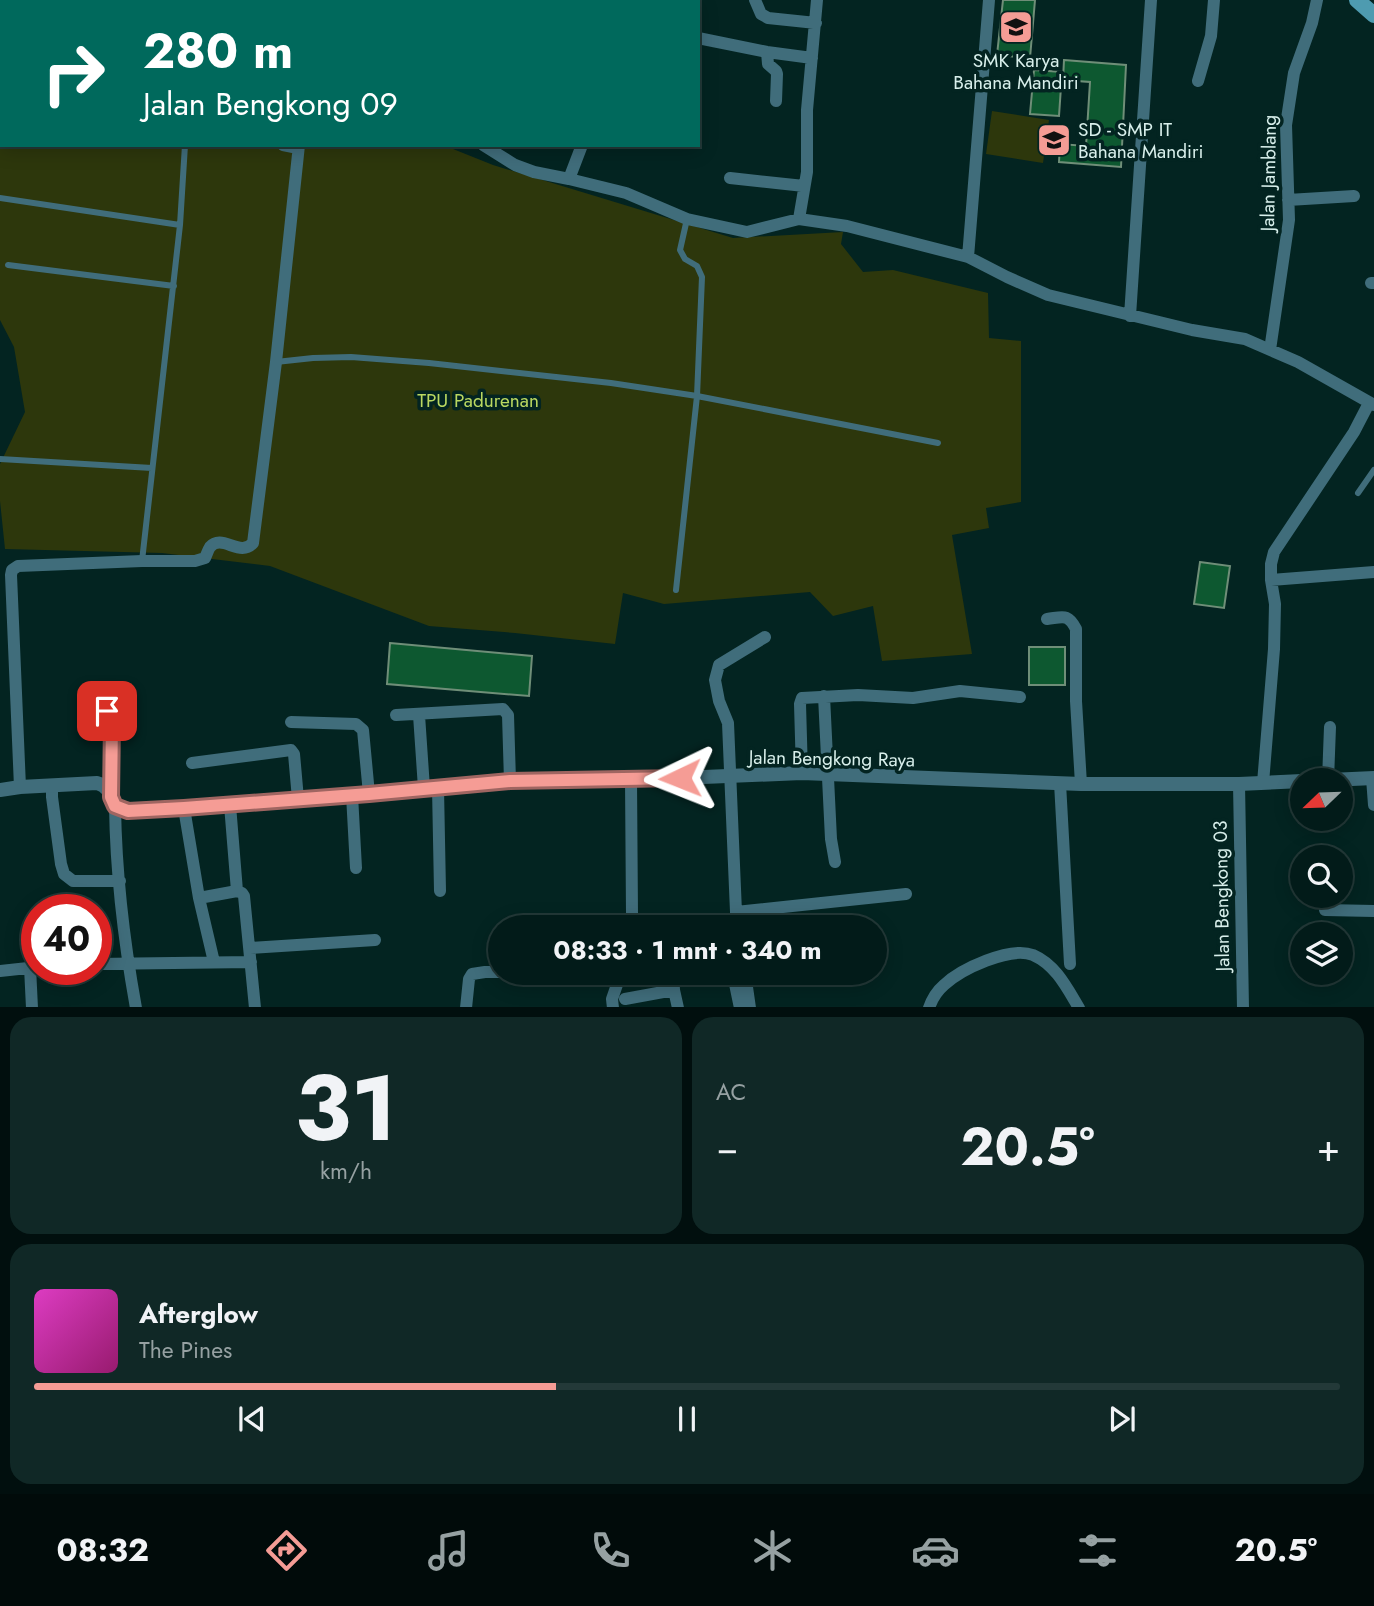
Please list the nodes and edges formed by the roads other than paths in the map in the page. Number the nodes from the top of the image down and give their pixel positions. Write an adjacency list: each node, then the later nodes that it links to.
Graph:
1 (755, 0): 9 (street)
2 (817, 0): 9 (street)
3 (989, 0): 28 (street)
4 (1151, 0): 31 (street)
5 (1214, 0): 13 (street)
6 (1317, 0): 24 (street, Jalan Jamblang)
7 (1357, 0): 8 (main road)
8 (1374, 15)
9 (816, 23): 12 (street)
10 (700, 38): 11 (street)
11 (767, 52): 12 (street); 14 (street)
12 (812, 58): 21 (street)
13 (1198, 81)
14 (776, 101)
15 (185, 147): 27 (lane)
16 (299, 147): 33 (street)
17 (486, 147): 19 (street)
18 (581, 147): 19 (street)
19 (569, 178): 25 (street)
20 (730, 178): 21 (street)
21 (804, 186): 26 (street)
22 (1354, 196): 24 (street)
23 (0, 198): 27 (lane)
24 (1288, 200): 32 (street, Jalan Jamblang)
25 (687, 219): 26 (street); 34 (lane)
26 (799, 219): 28 (street)
27 (180, 225): 30 (lane)
28 (968, 257): 31 (street)
29 (8, 265): 30 (lane)
30 (174, 286): 38 (lane)
31 (1130, 316): 32 (street)
32 (1270, 350): 35 (street)
33 (276, 362): 34 (lane); 41 (street)
34 (697, 396): 36 (lane); 44 (lane)
35 (1371, 404): 43 (street)
36 (938, 443)
37 (0, 459): 38 (lane)
38 (152, 468): 41 (lane)
39 (1374, 470): 40 (lane)
40 (1358, 494)
41 (142, 561): 69 (street)
42 (1374, 572): 43 (street)
43 (1271, 580): 65 (street)
44 (676, 590)
45 (1047, 618): 66 (street)
46 (765, 637): 58 (street)
47 (824, 696): 48 (street); 56 (street); 57 (street)
48 (1020, 697)
49 (94, 711): 75 (street)
50 (396, 715): 51 (street)
51 (419, 715): 62 (street); 70 (street)
52 (290, 722): 72 (street)
53 (1330, 727): 55 (street)
54 (192, 763): 74 (street)
55 (1329, 768)
56 (802, 773): 57 (street, Jalan Bengkong Raya); 58 (street, Jalan Bengkong Raya)
57 (828, 774): 64 (street, Jalan Bengkong Raya); 79 (street)
58 (730, 777): 61 (street, Jalan Bengkong Raya); 88 (street)
59 (1373, 778): 60 (street); 77 (street)
60 (1353, 779)
61 (631, 780): 62 (street, Jalan Bengkong Raya); 89 (street)
62 (510, 781): 70 (street, Jalan Bengkong Raya)
63 (1290, 782): 65 (street, Jalan Bengkong Raya)
64 (1060, 783): 66 (street, Jalan Bengkong Raya); 96 (street)
65 (1263, 783): 67 (street, Jalan Bengkong Raya)
66 (1081, 784): 67 (street, Jalan Bengkong Raya)
67 (1239, 784): 117 (street, Jalan Bengkong 03)
68 (52, 786): 69 (street, Jalan Bengkong Raya); 75 (street, Jalan Bengkong Raya); 81 (street)
69 (20, 787): 71 (street, Jalan Bengkong Raya)
70 (431, 788): 72 (street, Jalan Bengkong Raya); 83 (street)
71 (0, 790)
72 (369, 794): 73 (street, Jalan Bengkong Raya)
73 (352, 795): 74 (street, Jalan Bengkong Raya); 80 (street)
74 (298, 799): 76 (street, Jalan Bengkong Raya)
75 (113, 801): 78 (street, Jalan Bengkong Raya); 81 (street)
76 (230, 805): 78 (street, Jalan Bengkong Raya); 82 (street)
77 (1374, 805)
78 (184, 808): 85 (street)
79 (835, 862)
80 (356, 868)
81 (120, 881): 95 (street)
82 (237, 891): 85 (street); 92 (street)
83 (440, 891)
84 (906, 894): 88 (street)
85 (199, 898): 93 (street)
86 (1325, 910): 87 (street)
87 (1374, 911)
88 (736, 912): 90 (street)
89 (632, 915)
90 (736, 915)
91 (375, 940): 92 (street)
92 (250, 955): 93 (street); 109 (street)
93 (214, 962): 95 (street)
94 (112, 964): 95 (street)
95 (129, 964): 108 (street)
96 (1070, 964)
97 (21, 969): 98 (street)
98 (0, 971)
99 (488, 972): 110 (street)
100 (33, 985): 107 (street)
101 (617, 985): 111 (street)
102 (674, 985): 105 (street)
103 (735, 985): 113 (street)
104 (747, 985): 114 (street)
105 (674, 990): 106 (street); 112 (street)
106 (625, 999)
107 (32, 1007)
108 (136, 1007)
109 (256, 1007)
110 (466, 1007)
111 (613, 1007)
112 (678, 1007)
113 (740, 1007)
114 (750, 1007)
115 (929, 1007): 116 (street)
116 (1079, 1007)
117 (1243, 1007)

